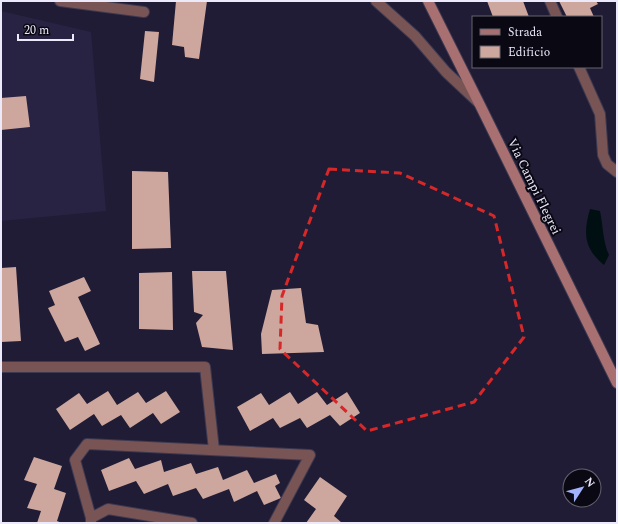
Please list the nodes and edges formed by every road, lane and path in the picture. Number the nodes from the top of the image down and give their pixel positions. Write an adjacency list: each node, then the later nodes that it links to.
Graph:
1 (60, 1): 5 (street)
2 (376, 1): 8 (street)
3 (428, 1): 8 (main road, Via Campi Flegrei)
4 (550, 1): 6 (street)
5 (144, 12)
6 (557, 16)
7 (579, 68): 9 (street)
8 (479, 103): 11 (main road, Via Campi Flegrei)
9 (617, 172)
10 (1, 367): 12 (street)
11 (617, 383)
12 (214, 450): 13 (street); 15 (street)
13 (91, 521): 14 (street)
14 (192, 523)
15 (274, 523)

